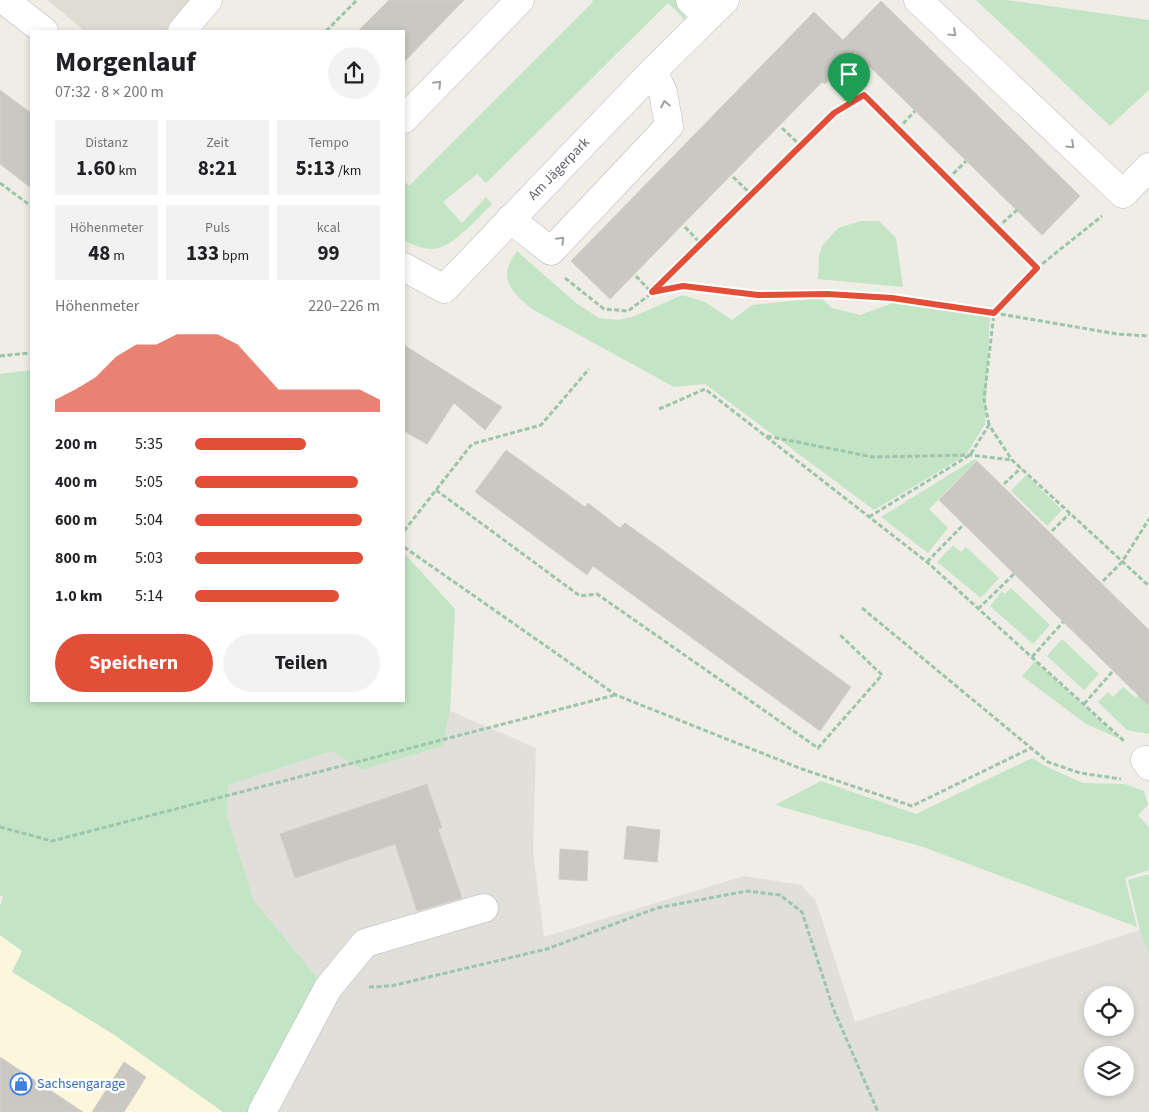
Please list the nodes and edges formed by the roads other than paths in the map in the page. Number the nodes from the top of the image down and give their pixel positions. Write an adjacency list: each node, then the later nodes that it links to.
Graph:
1 (4, 0): 6 (street)
2 (208, 0): 7 (street)
3 (520, 0): 9 (street, one-way to 3)
4 (918, 0): 10 (street, one-way to 10)
5 (708, 6): 8 (street, Am Jägerpark)
6 (43, 30)
7 (183, 30)
8 (653, 71): 11 (street, Am Jägerpark); 11 (street, one-way to 8)
9 (405, 118)
10 (1149, 167)
11 (510, 219): 12 (street, Am Jägerpark)
12 (405, 268)
13 (484, 908): 14 (street)
14 (262, 1112)

